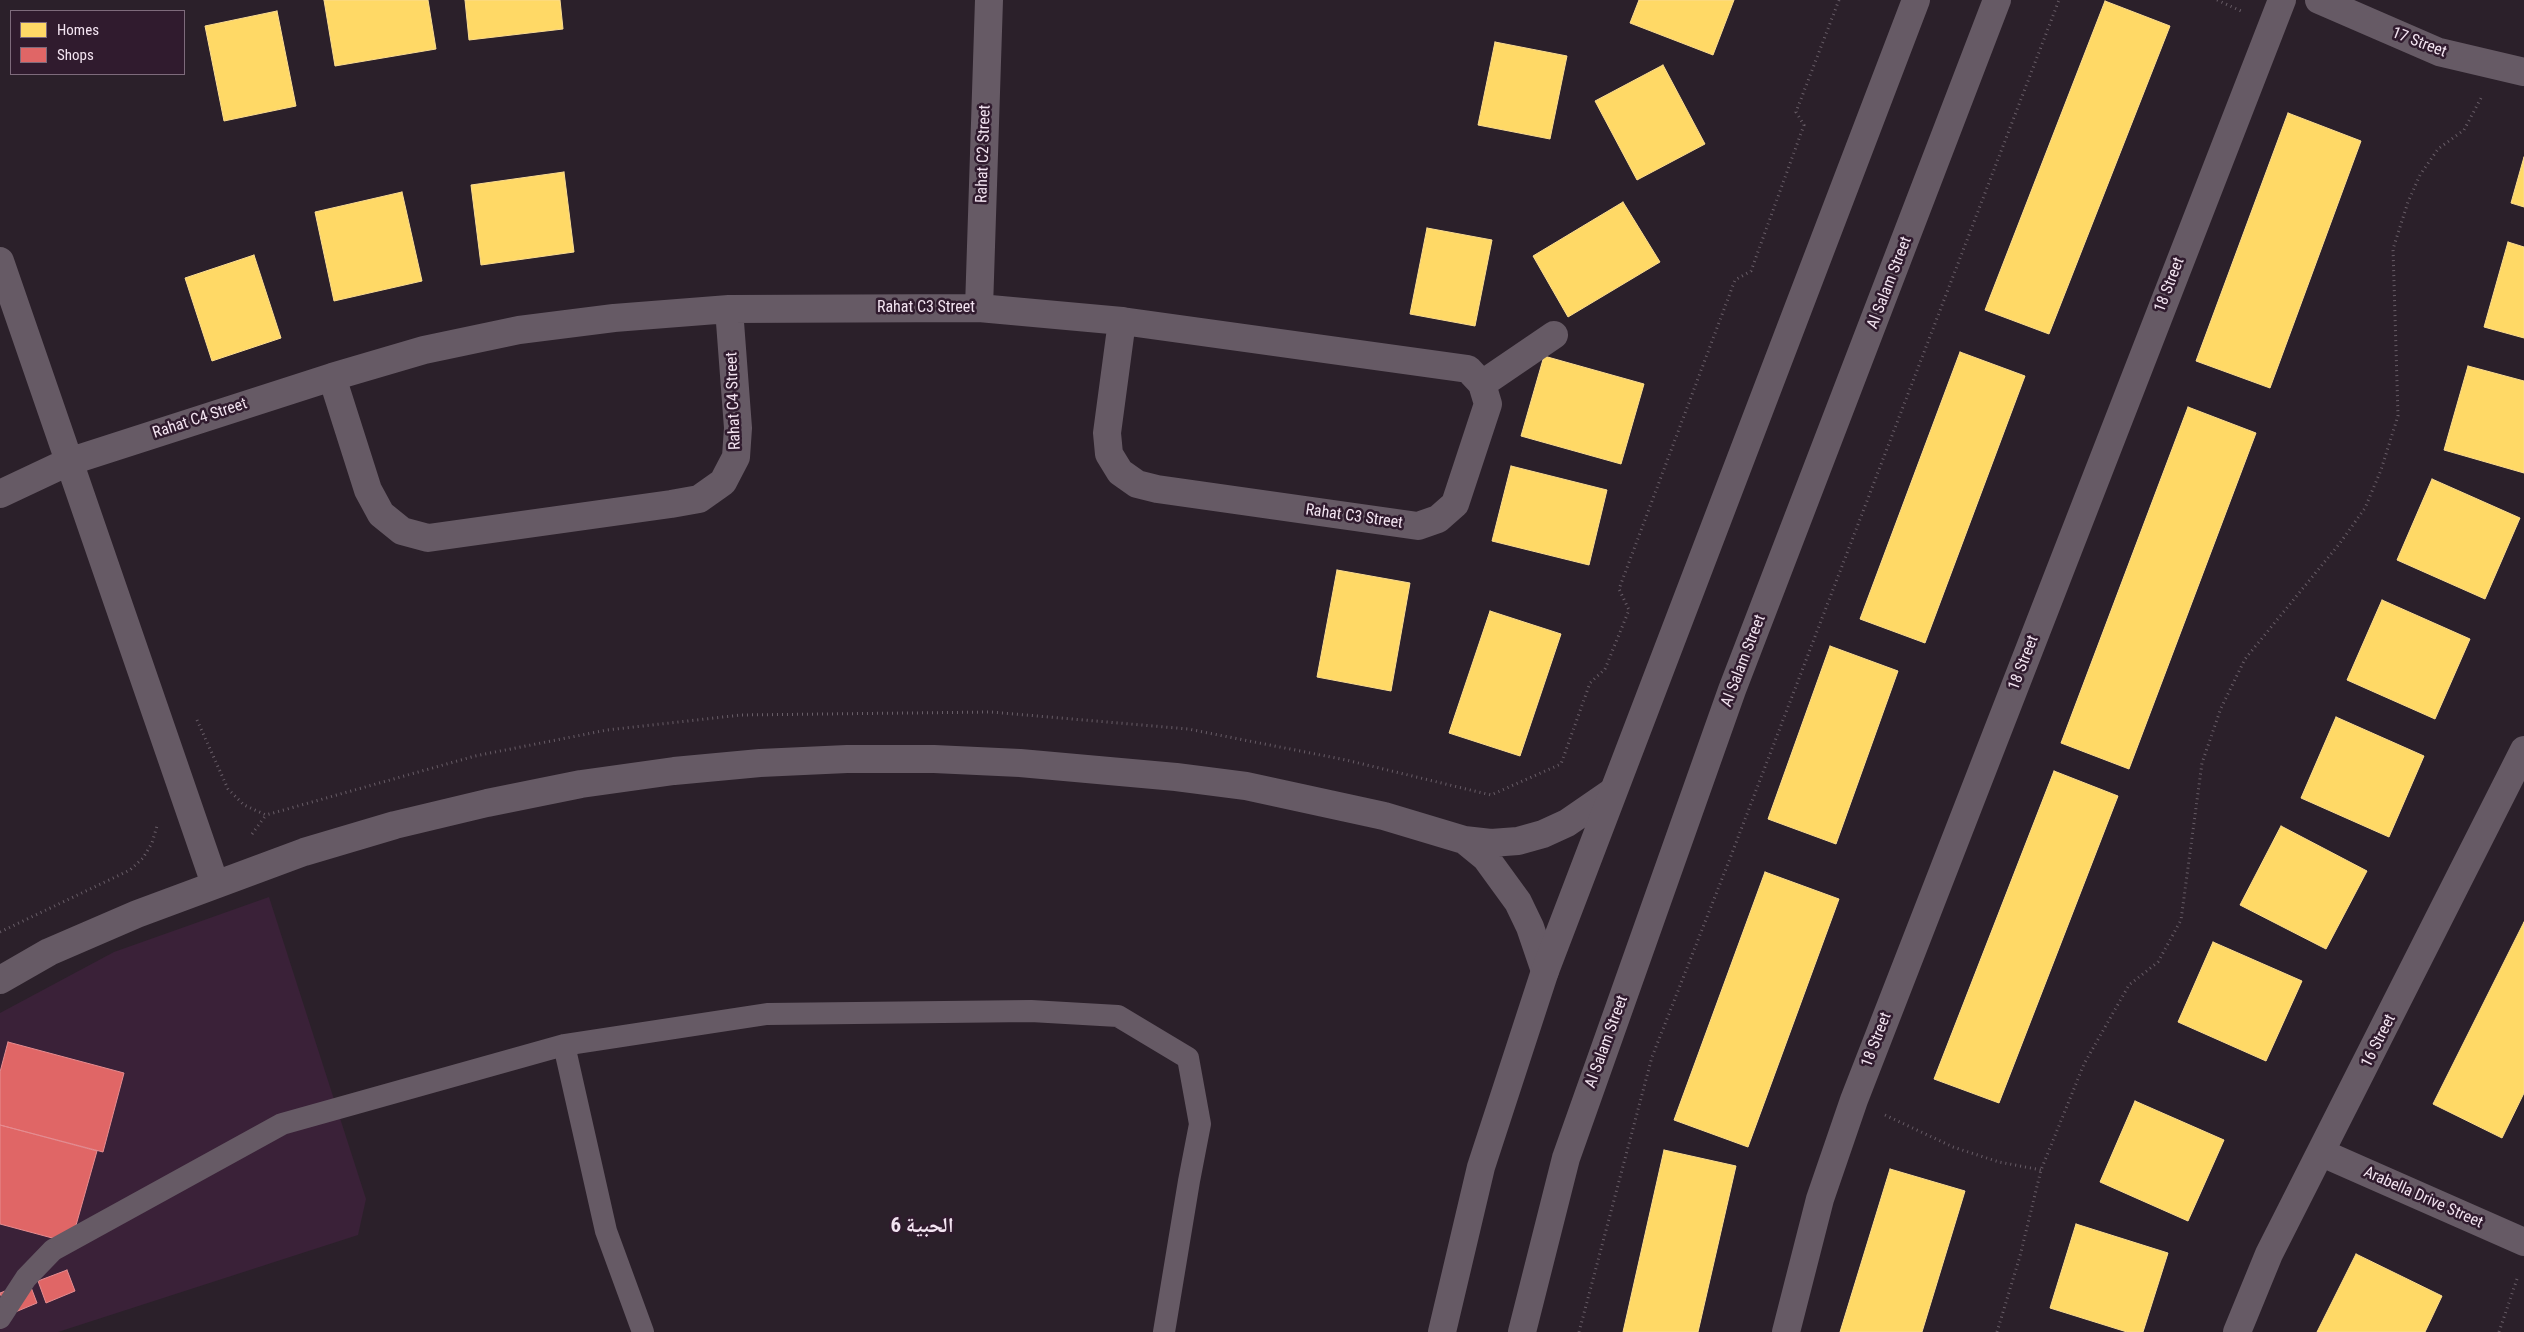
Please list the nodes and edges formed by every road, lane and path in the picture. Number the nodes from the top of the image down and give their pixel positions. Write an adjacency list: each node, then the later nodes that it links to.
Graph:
1 (989, 0): 11 (street, Rahat C2 Street)
2 (1839, 0): 21 (path)
3 (1916, 0): 20 (street)
4 (1997, 0): 35 (street, Al Salam Street)
5 (2059, 0): 36 (path)
6 (2282, 0): 27 (street, 18 Street)
7 (2319, 0): 8 (street, 17 Street)
8 (2495, 65): 9 (street, 17 Street); 29 (path)
9 (2524, 72)
10 (0, 261): 17 (street)
11 (979, 308): 12 (street, Rahat C3 Street); 13 (street, Rahat C3 Street)
12 (729, 309): 15 (street, Rahat C4 Street); 15 (street, Rahat C4 Street)
13 (1122, 321): 16 (street, Rahat C3 Street); 16 (street, Rahat C3 Street)
14 (1554, 335): 16 (street)
15 (332, 377): 17 (street, Rahat C4 Street)
16 (1482, 384)
17 (68, 462): 18 (street, Rahat C4 Street); 23 (street)
18 (0, 494)
19 (2524, 750): 28 (street, 16 Street)
20 (1612, 792): 22 (street); 24 (street)
21 (311, 801)
22 (1464, 840): 23 (street); 24 (street)
23 (215, 884): 25 (street)
24 (1545, 971): 34 (street)
25 (0, 980)
26 (564, 1045): 31 (lane); 32 (lane); 33 (lane)
27 (1854, 1100): 29 (path); 37 (street, 18 Street)
28 (2322, 1153): 30 (street, Arabella Drive Street); 39 (street, 16 Street)
29 (2041, 1170): 38 (path)
30 (2522, 1255): 40 (path)
31 (0, 1318)
32 (643, 1332)
33 (1164, 1332)
34 (1442, 1332)
35 (1522, 1332)
36 (1579, 1332)
37 (1786, 1332)
38 (1996, 1332)
39 (2237, 1332)
40 (2499, 1332)

